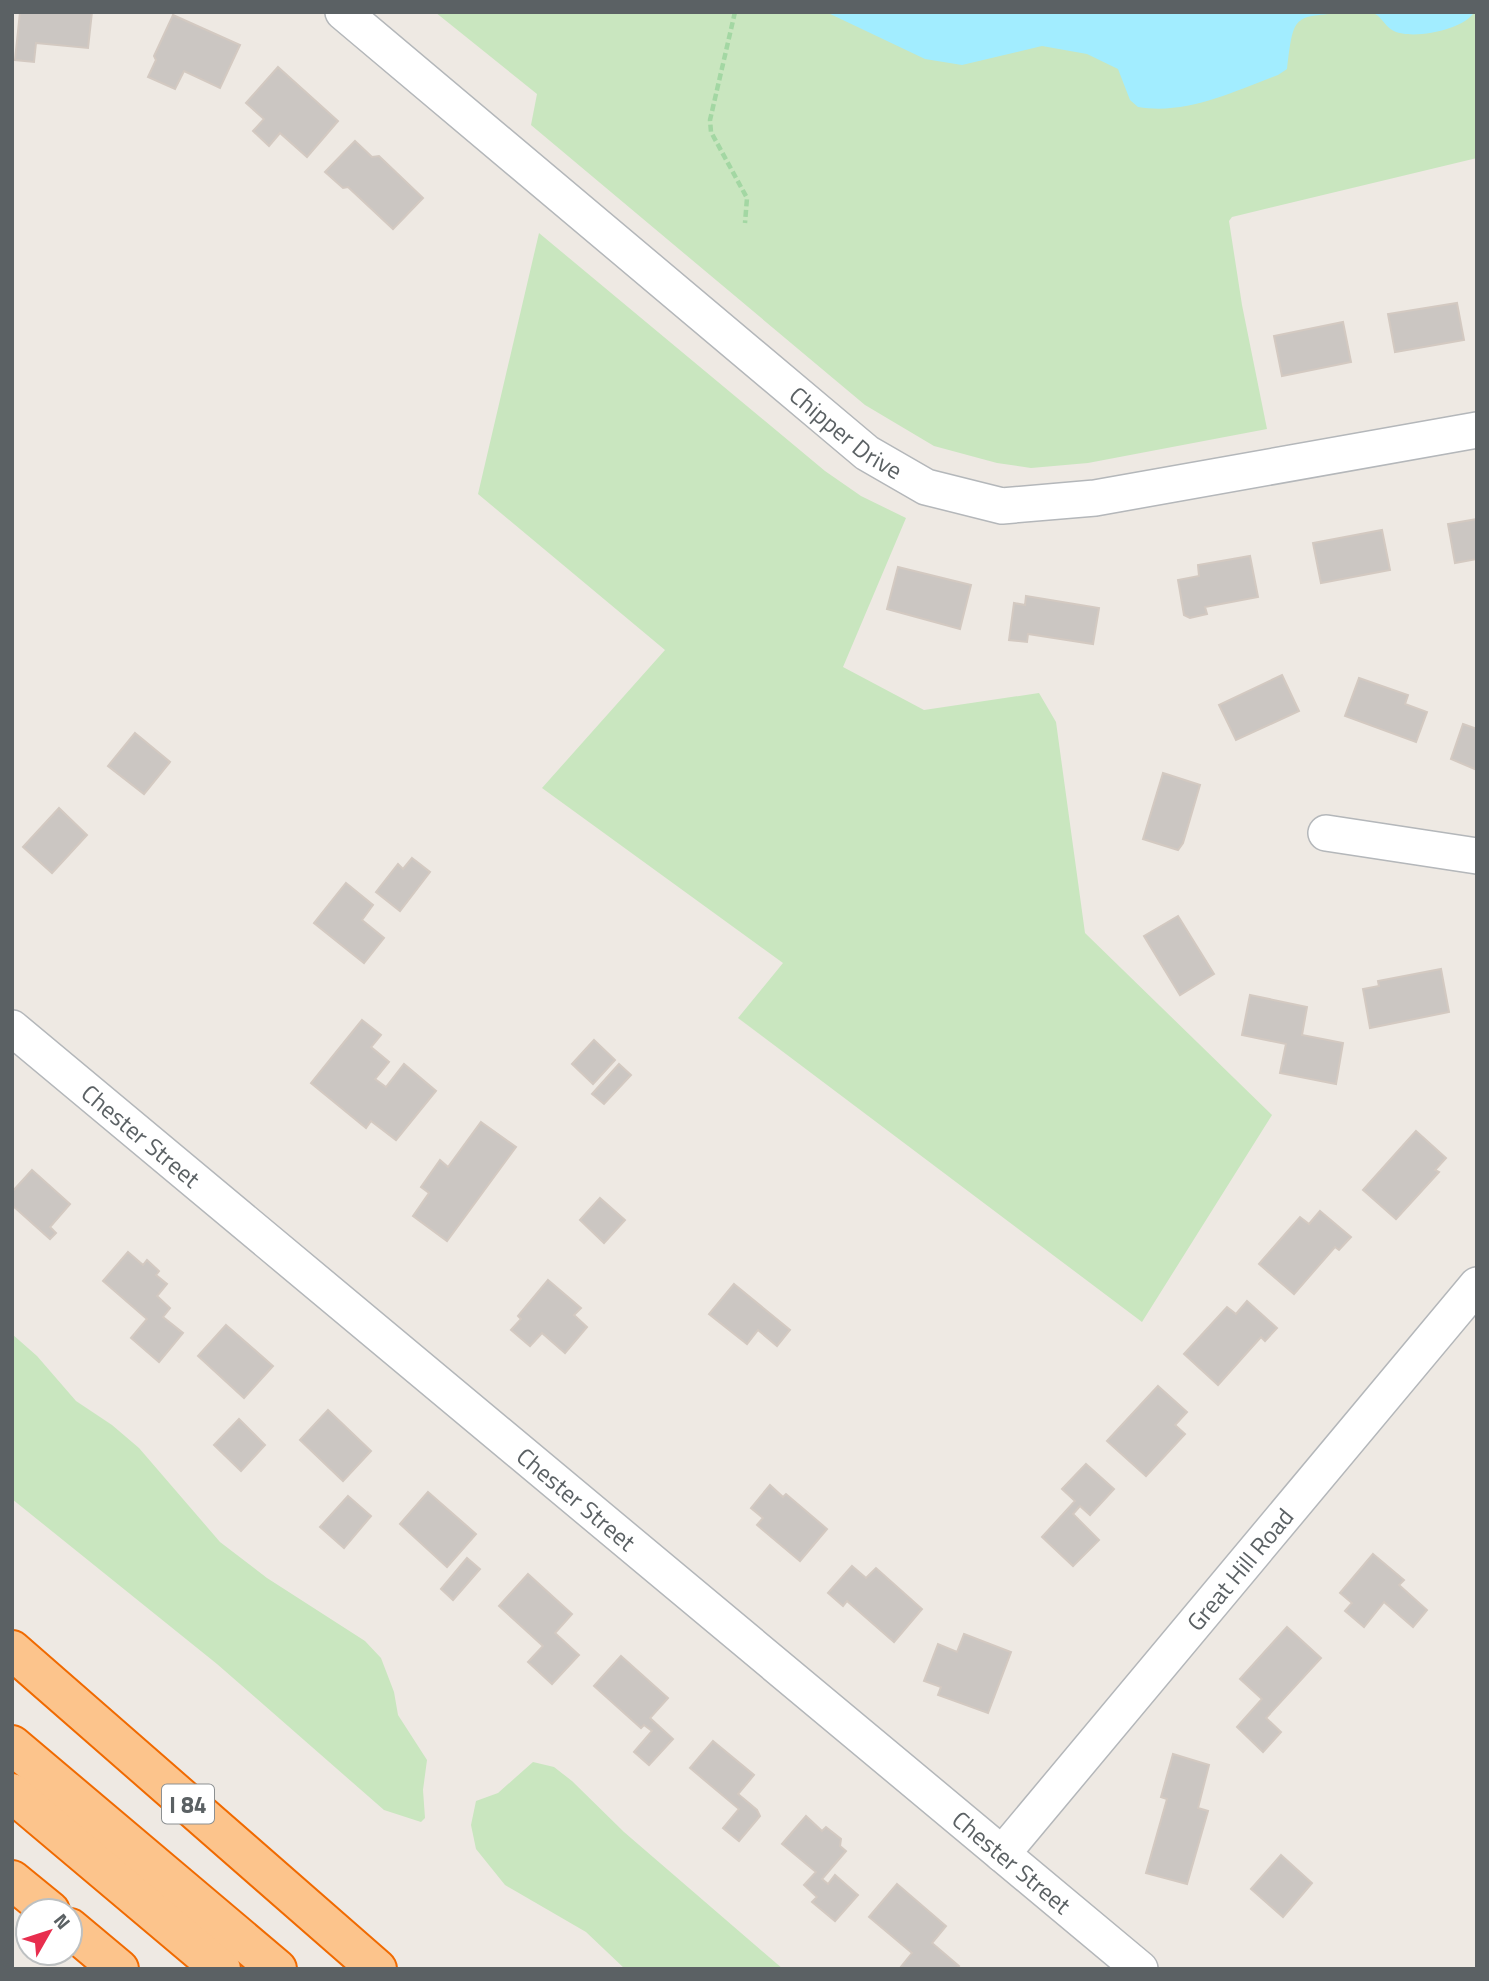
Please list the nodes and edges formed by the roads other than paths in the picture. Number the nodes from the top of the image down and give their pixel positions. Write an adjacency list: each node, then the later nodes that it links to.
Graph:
1 (343, 12): 2 (street, Chipper Drive)
2 (1477, 430)
3 (1326, 833): 4 (street)
4 (1477, 856)
5 (12, 1028): 10 (street, Chester Street)
6 (1477, 1285): 10 (street, Great Hill Road)
7 (12, 1650): 14 (highway, I 84)
8 (12, 1745): 17 (highway)
9 (12, 1793): 16 (highway)
10 (1002, 1854): 18 (street, Chester Street)
11 (12, 1880): 12 (highway)
12 (33, 1897)
13 (84, 1939): 15 (highway)
14 (380, 1965)
15 (120, 1969)
16 (221, 1969)
17 (277, 1969)
18 (1140, 1969)

